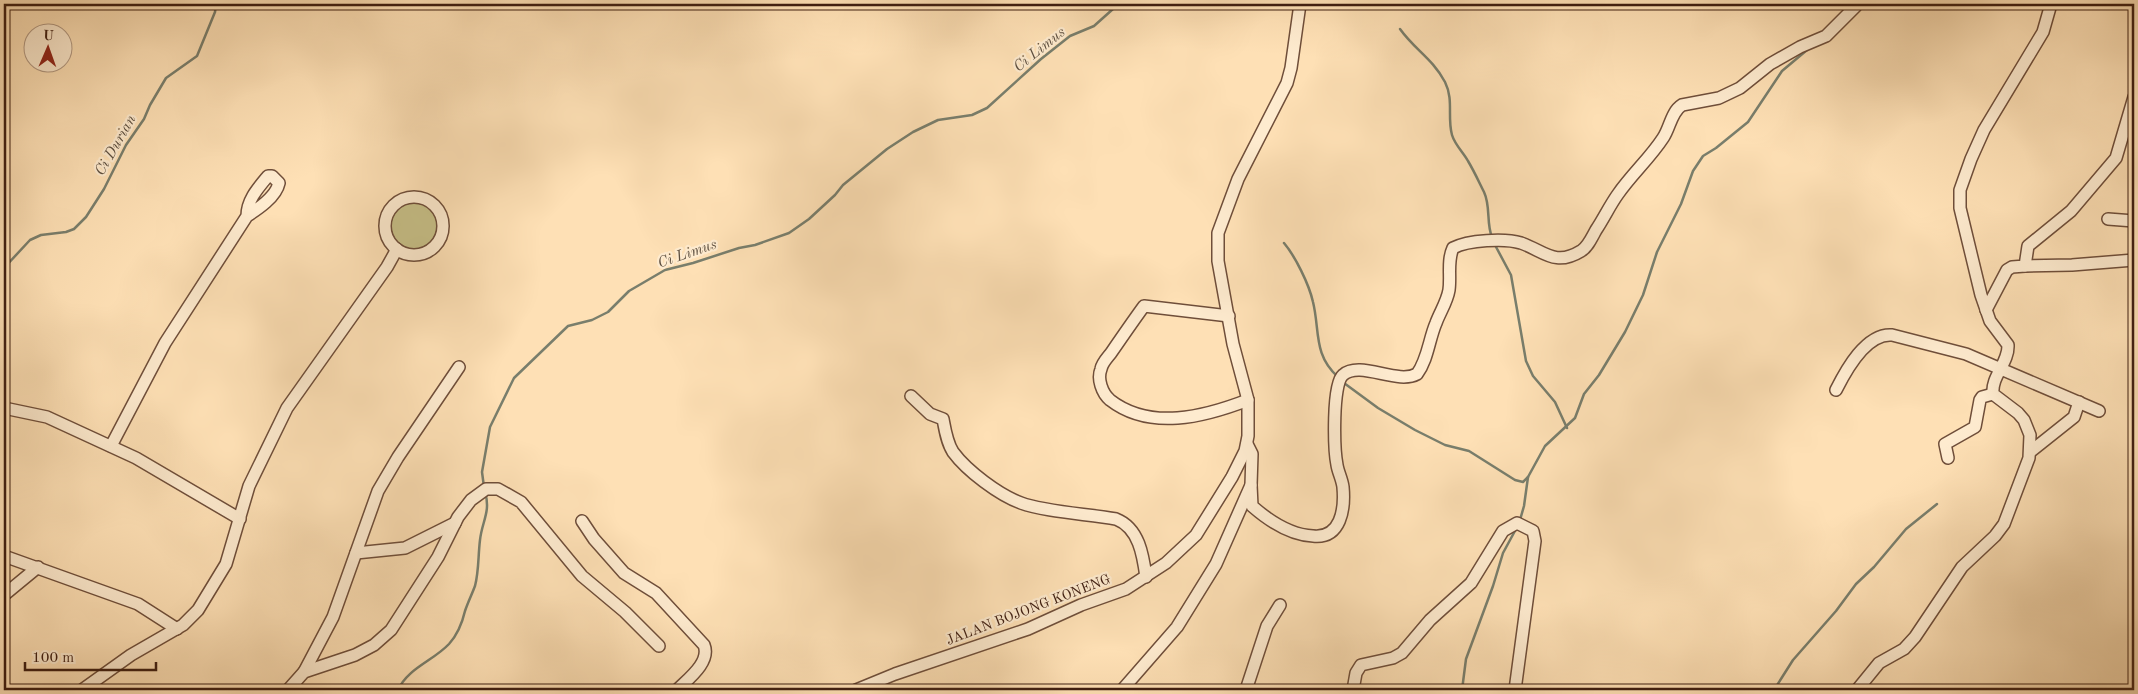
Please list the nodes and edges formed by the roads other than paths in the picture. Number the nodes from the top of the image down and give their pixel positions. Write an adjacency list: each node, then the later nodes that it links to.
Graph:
1 (1300, 4): 12 (street)
2 (2051, 4): 11 (street)
3 (1856, 6): 26 (street)
4 (2134, 97): 10 (street)
5 (247, 216): 23 (street)
6 (2108, 219): 7 (street)
7 (2134, 221)
8 (397, 249): 8 (street); 27 (street)
9 (2134, 260): 10 (street)
10 (2026, 266): 11 (street)
11 (1986, 310): 14 (street)
12 (1229, 316): 18 (street); 18 (street)
13 (459, 367): 30 (street)
14 (2002, 369): 15 (street); 16 (street); 19 (street)
15 (1836, 390)
16 (1993, 394): 24 (street); 25 (street)
17 (911, 396): 33 (street)
18 (1248, 400): 22 (street, JALAN BOJONG KONENG)
19 (2079, 402): 21 (street); 24 (street)
20 (4, 408): 23 (street)
21 (2100, 411)
22 (1247, 444): 26 (street); 33 (street, JALAN BOJONG KONENG)
23 (111, 446): 27 (street)
24 (2030, 452): 47 (street)
25 (1948, 458)
26 (1251, 485): 43 (street)
27 (240, 519): 36 (street)
28 (582, 521): 41 (street)
29 (455, 523): 30 (street); 37 (street); 38 (street)
30 (356, 553): 38 (street)
31 (4, 556): 32 (street)
32 (38, 567): 34 (street); 36 (street)
33 (1146, 578): 42 (street, JALAN BOJONG KONENG)
34 (4, 595)
35 (1280, 605): 44 (street)
36 (178, 629): 39 (street)
37 (659, 646)
38 (304, 672): 40 (street)
39 (82, 690)
40 (288, 690)
41 (677, 690)
42 (856, 690)
43 (1122, 690)
44 (1246, 690)
45 (1353, 690): 46 (street)
46 (1515, 690)
47 (1857, 690)

